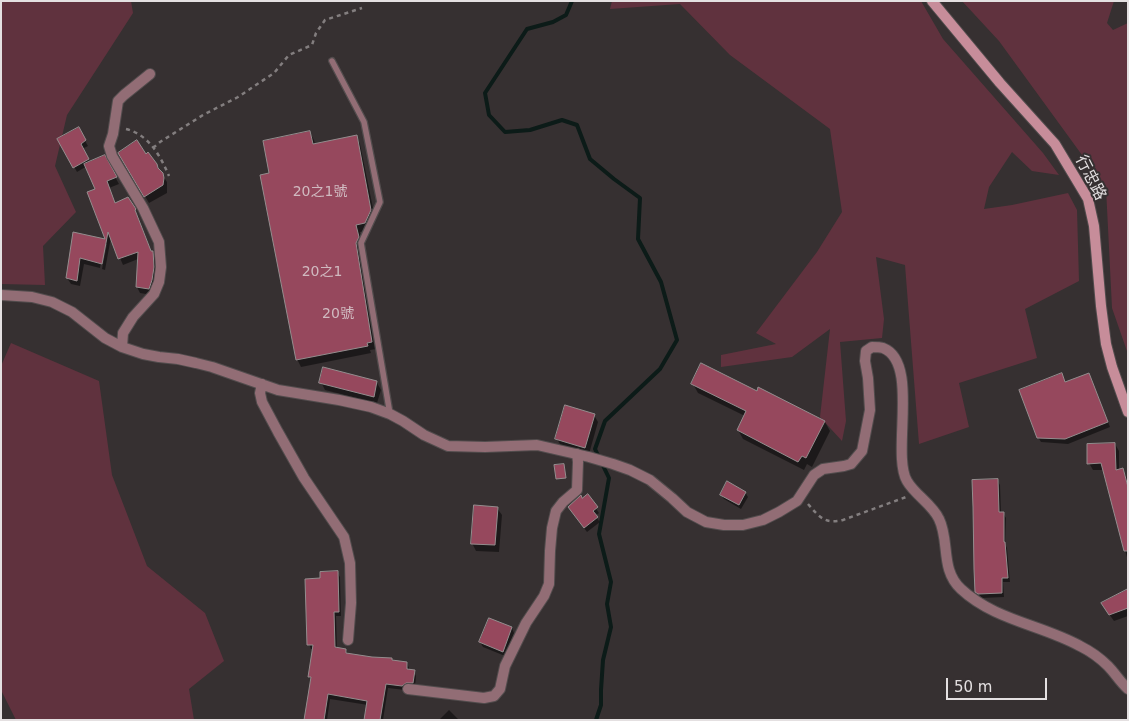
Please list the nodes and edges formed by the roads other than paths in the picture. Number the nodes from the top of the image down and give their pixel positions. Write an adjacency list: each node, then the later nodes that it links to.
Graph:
1 (932, 1): 7 (street, 行忠路)
2 (332, 61): 8 (lane)
3 (150, 74): 5 (street)
4 (1, 295): 5 (street)
5 (122, 347): 6 (street)
6 (262, 384): 8 (street); 10 (street)
7 (1128, 412)
8 (390, 414): 9 (street)
9 (576, 454): 11 (street); 12 (street)
10 (348, 640)
11 (408, 689)
12 (1128, 689)

